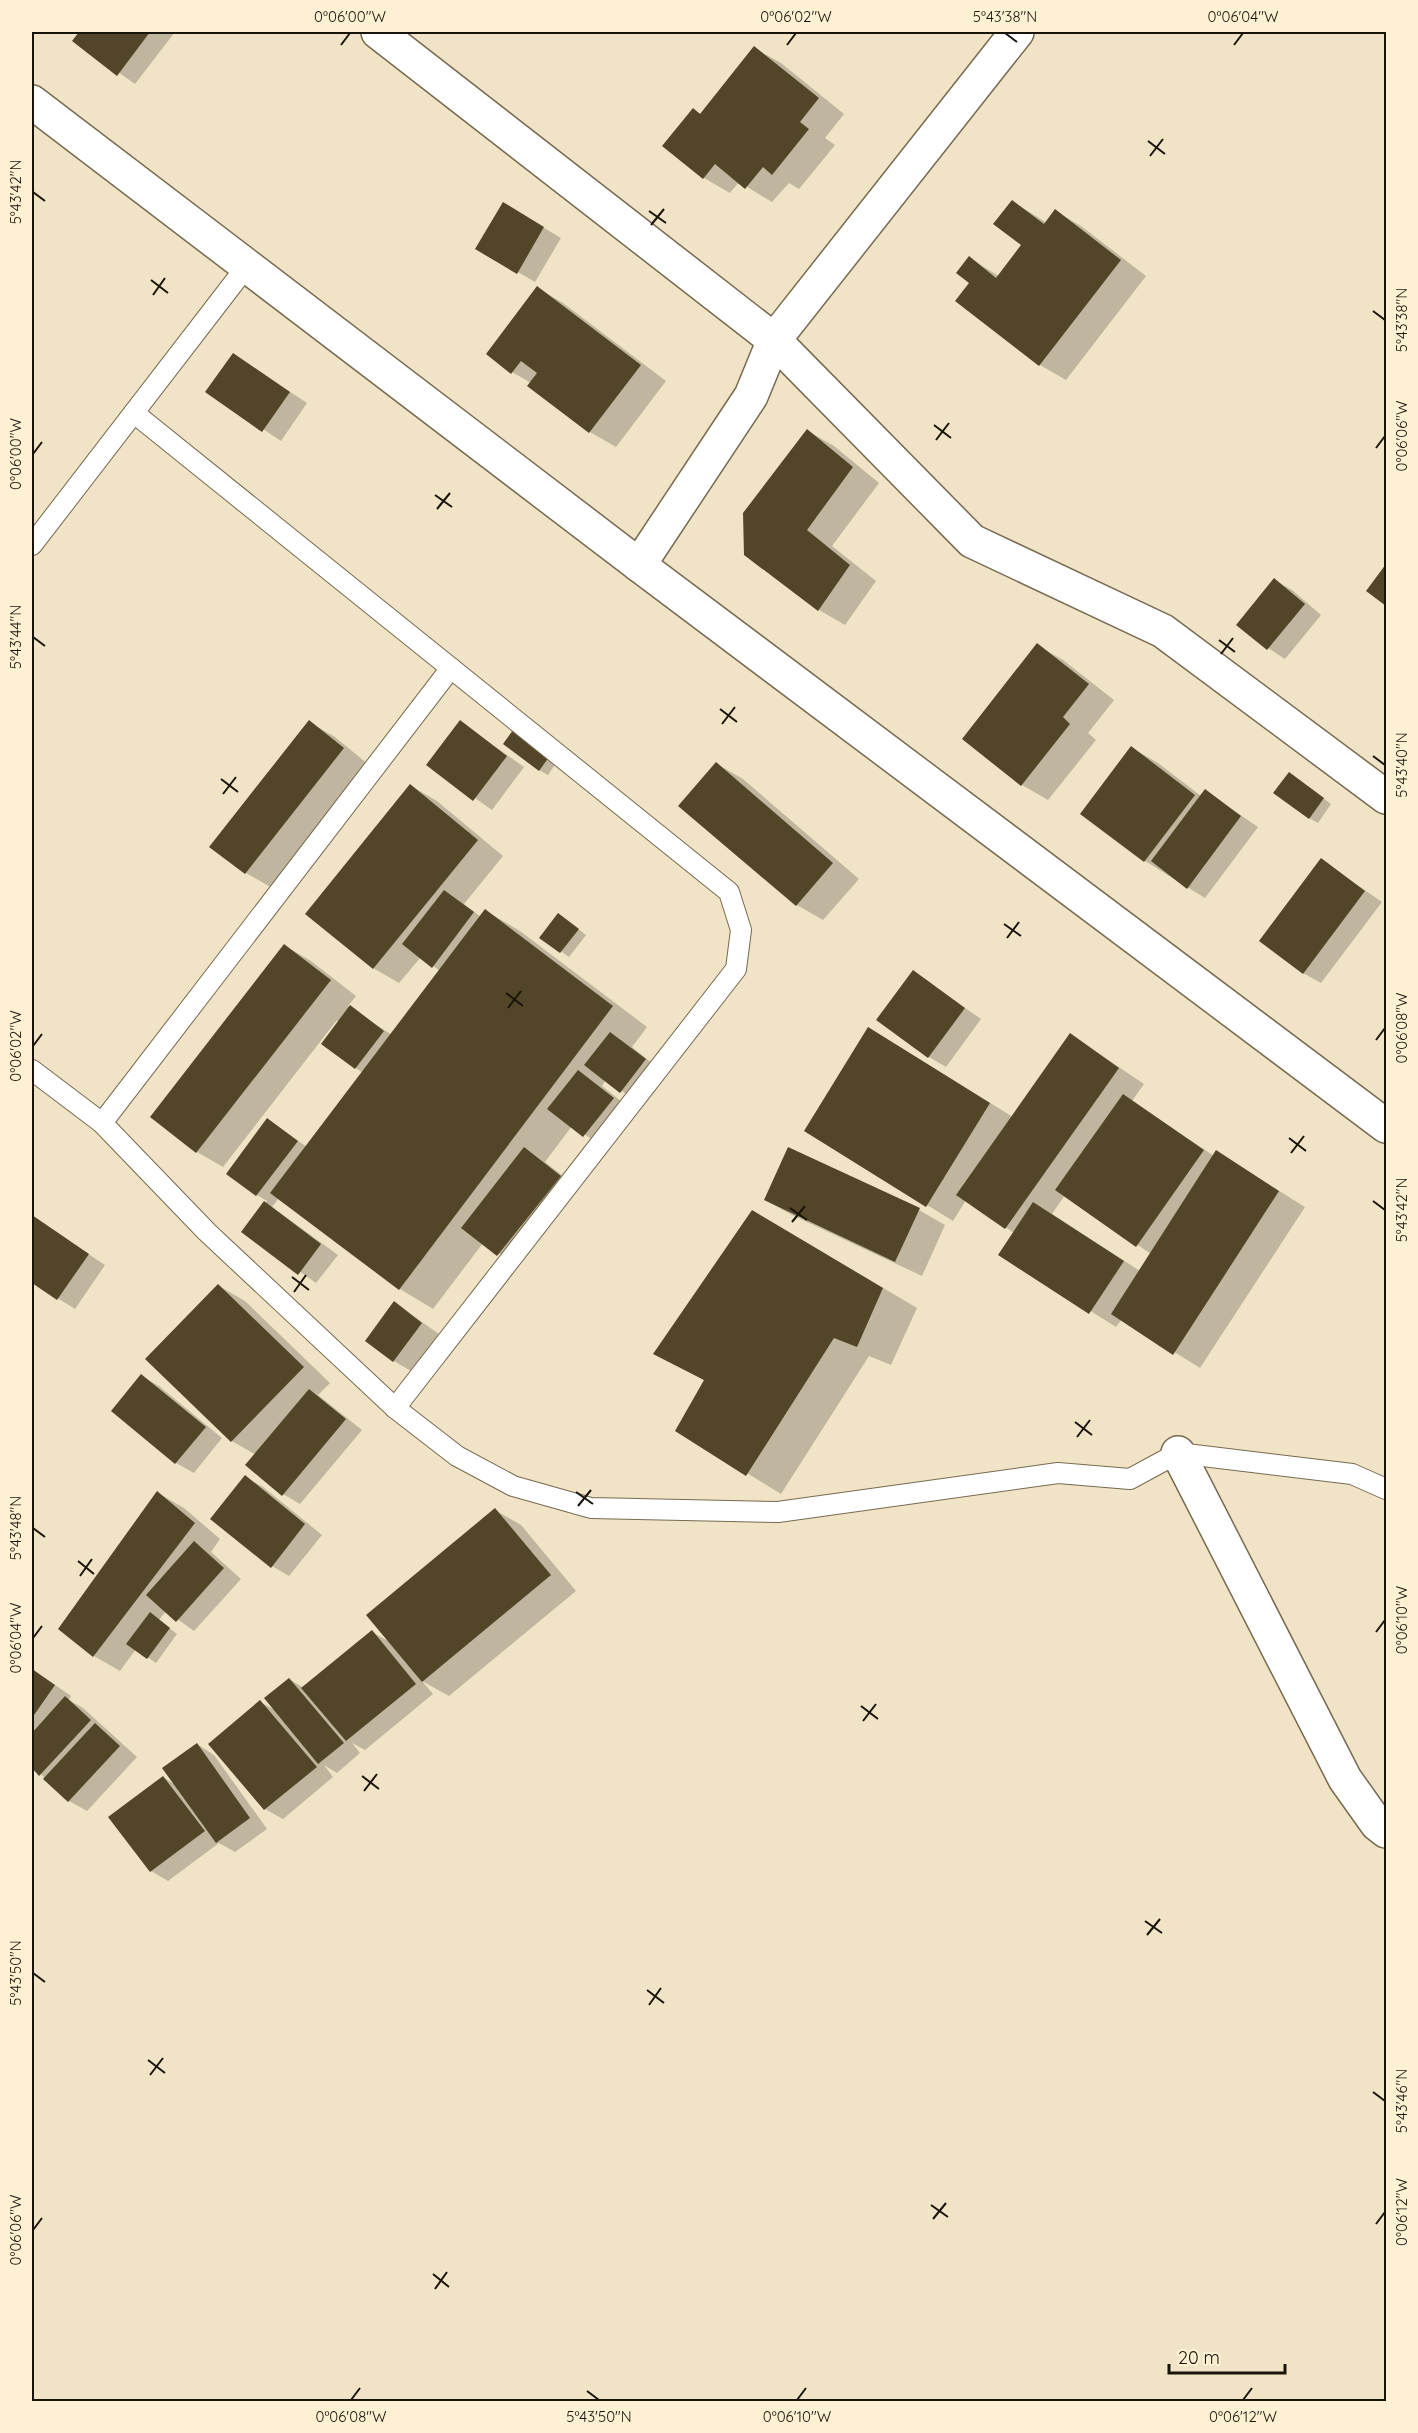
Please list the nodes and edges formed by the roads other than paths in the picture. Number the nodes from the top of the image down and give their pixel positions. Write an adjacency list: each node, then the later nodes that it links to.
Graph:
1 (378, 32): 5 (street)
2 (1017, 32): 5 (street)
3 (32, 102): 4 (street)
4 (246, 267): 6 (lane); 8 (street)
5 (774, 340): 8 (street); 10 (street)
6 (134, 413): 7 (lane); 9 (lane)
7 (32, 546)
8 (639, 565): 13 (street)
9 (451, 669): 12 (lane); 14 (lane)
10 (1386, 797)
11 (32, 1070): 12 (lane)
12 (102, 1123): 14 (lane)
13 (1386, 1126)
14 (395, 1408): 15 (lane)
15 (1178, 1453): 16 (lane); 17 (street)
16 (1386, 1490)
17 (1386, 1831)

